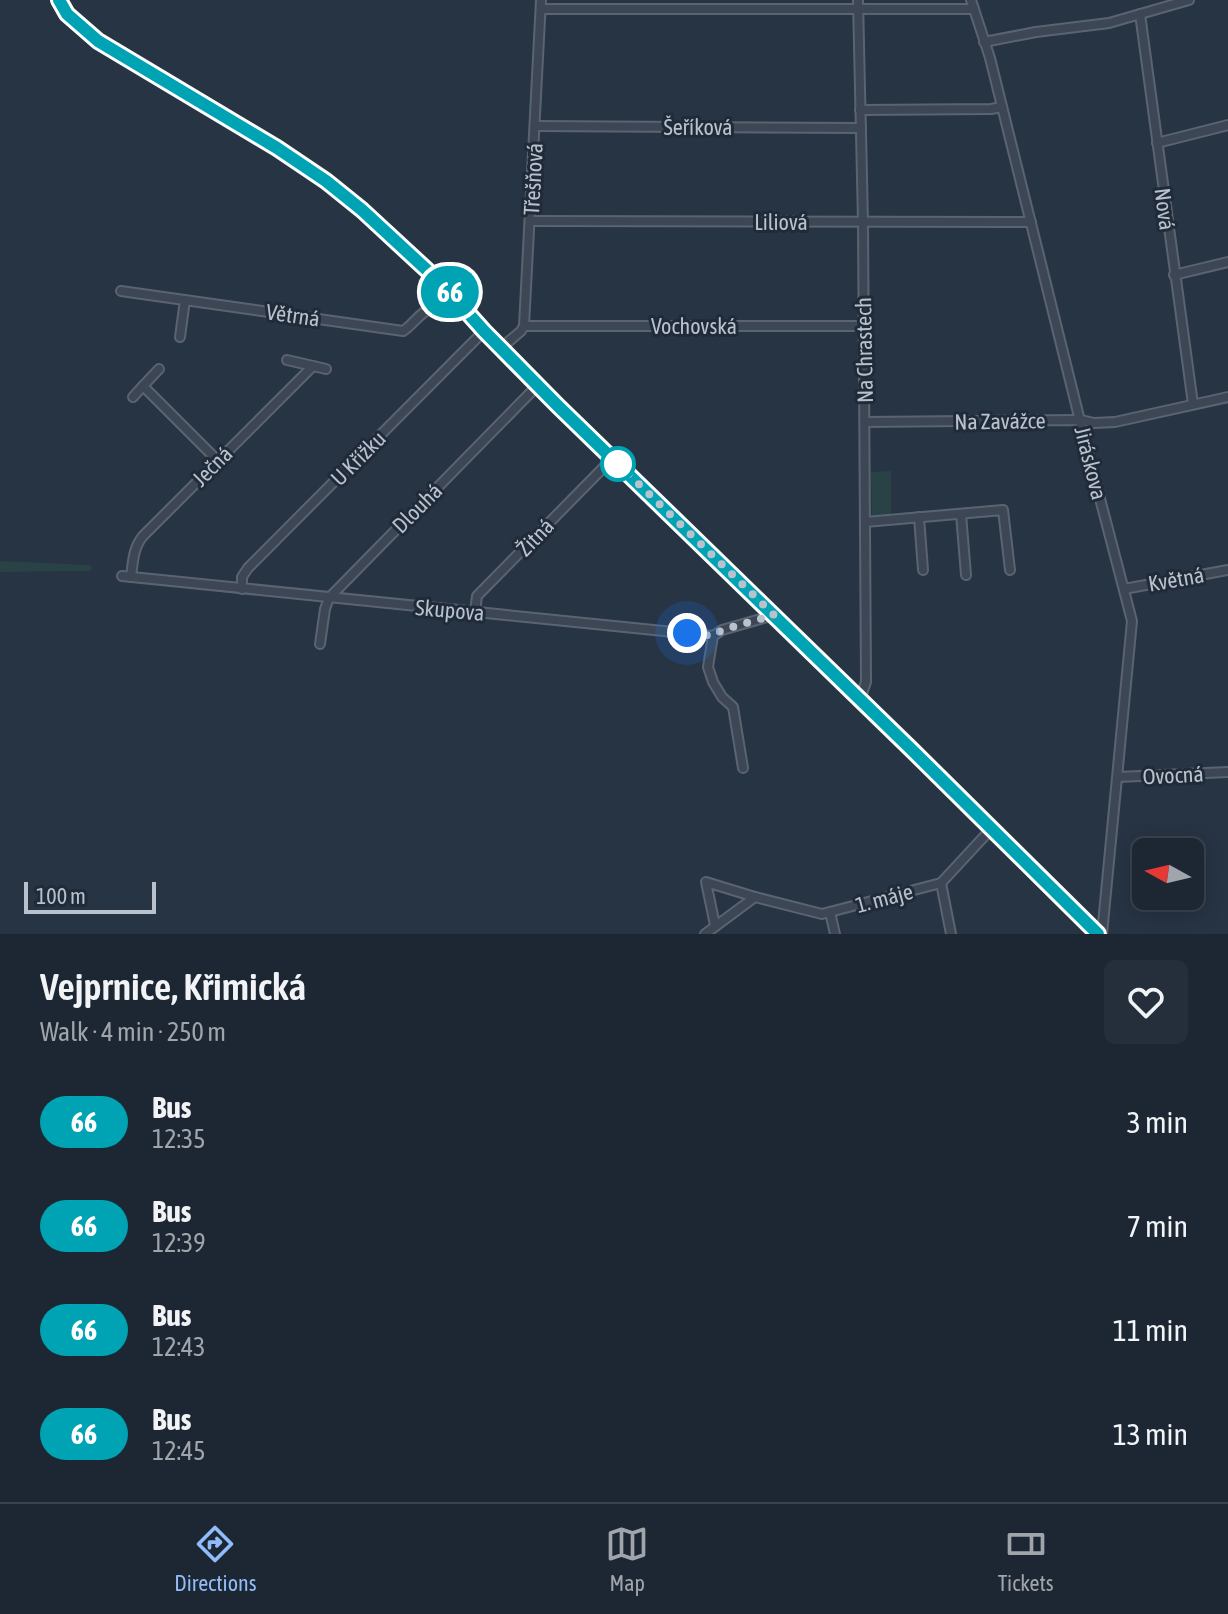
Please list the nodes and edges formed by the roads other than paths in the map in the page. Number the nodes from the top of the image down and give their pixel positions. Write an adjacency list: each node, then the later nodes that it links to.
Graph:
1 (59, 0): 20 (street)
2 (1189, 0): 6 (street)
3 (541, 4): 4 (street); 11 (street, Třešňová)
4 (858, 4): 5 (street); 9 (street, Na Chrastech)
5 (972, 5): 7 (street, Jiráskova)
6 (1140, 14): 7 (street); 13 (street, Nová)
7 (984, 42): 8 (street, Jiráskova)
8 (1002, 107): 9 (street); 16 (street, Jiráskova)
9 (860, 110): 12 (street, Na Chrastech)
10 (1228, 125): 13 (street)
11 (536, 126): 12 (street, Šeříková); 14 (street, Třešňová)
12 (861, 128): 15 (street, Na Chrastech)
13 (1157, 143): 18 (street, Nová)
14 (530, 221): 15 (street, Liliová); 22 (street, Třešňová)
15 (863, 222): 16 (street, Liliová); 23 (street, Na Chrastech)
16 (1031, 222): 36 (street, Jiráskova)
17 (1228, 262): 18 (street)
18 (1174, 275): 35 (street, Nová)
19 (121, 291): 21 (street, Větrná)
20 (454, 297): 21 (street, Větrná); 24 (street)
21 (185, 300): 25 (street)
22 (524, 326): 23 (street, Vochovská); 26 (street)
23 (864, 326): 37 (street, Na Chrastech)
24 (484, 331): 26 (street); 48 (street, U Křížku)
25 (180, 337)
26 (501, 348): 31 (street)
27 (287, 360): 28 (street)
28 (313, 366): 30 (street); 38 (street, Ječná)
29 (159, 369): 32 (street)
30 (326, 369)
31 (538, 385): 50 (street, Dlouhá); 52 (street)
32 (143, 386): 33 (street); 38 (street)
33 (133, 397)
34 (1228, 397): 35 (street, Na Zavážce)
35 (1193, 404): 36 (street, Na Zavážce)
36 (1081, 420): 37 (street, Na Zavážce); 49 (street, Jiráskova)
37 (865, 422): 42 (street, Na Chrastech)
38 (218, 461): 47 (street, Ječná)
39 (604, 467): 51 (street, Žitná)
40 (961, 514): 41 (street); 44 (street); 46 (street)
41 (919, 517): 42 (street); 43 (street)
42 (865, 522): 55 (street, Na Chrastech)
43 (923, 570)
44 (1010, 570)
45 (1228, 570): 49 (street, Květná)
46 (966, 575)
47 (127, 577): 48 (street, Skupova)
48 (242, 589): 50 (street, Skupova)
49 (1124, 589): 58 (street, Jiráskova)
50 (329, 598): 51 (street, Skupova); 54 (street)
51 (475, 612): 53 (street, Skupova)
52 (774, 615): 53 (street, Skupova); 55 (street)
53 (713, 636): 56 (street)
54 (320, 644)
55 (860, 699): 59 (street)
56 (743, 768)
57 (1228, 772): 58 (street, Ovocná)
58 (1118, 777): 67 (street, Jiráskova)
59 (992, 828): 60 (street, 1. máje); 67 (street)
60 (941, 883): 62 (street, 1. máje); 66 (street)
61 (755, 897): 62 (street, 1. máje); 63 (street); 63 (street, 1. máje)
62 (830, 912): 65 (street)
63 (715, 925): 64 (street)
64 (705, 934)
65 (835, 934)
66 (951, 934)
67 (1100, 934)

